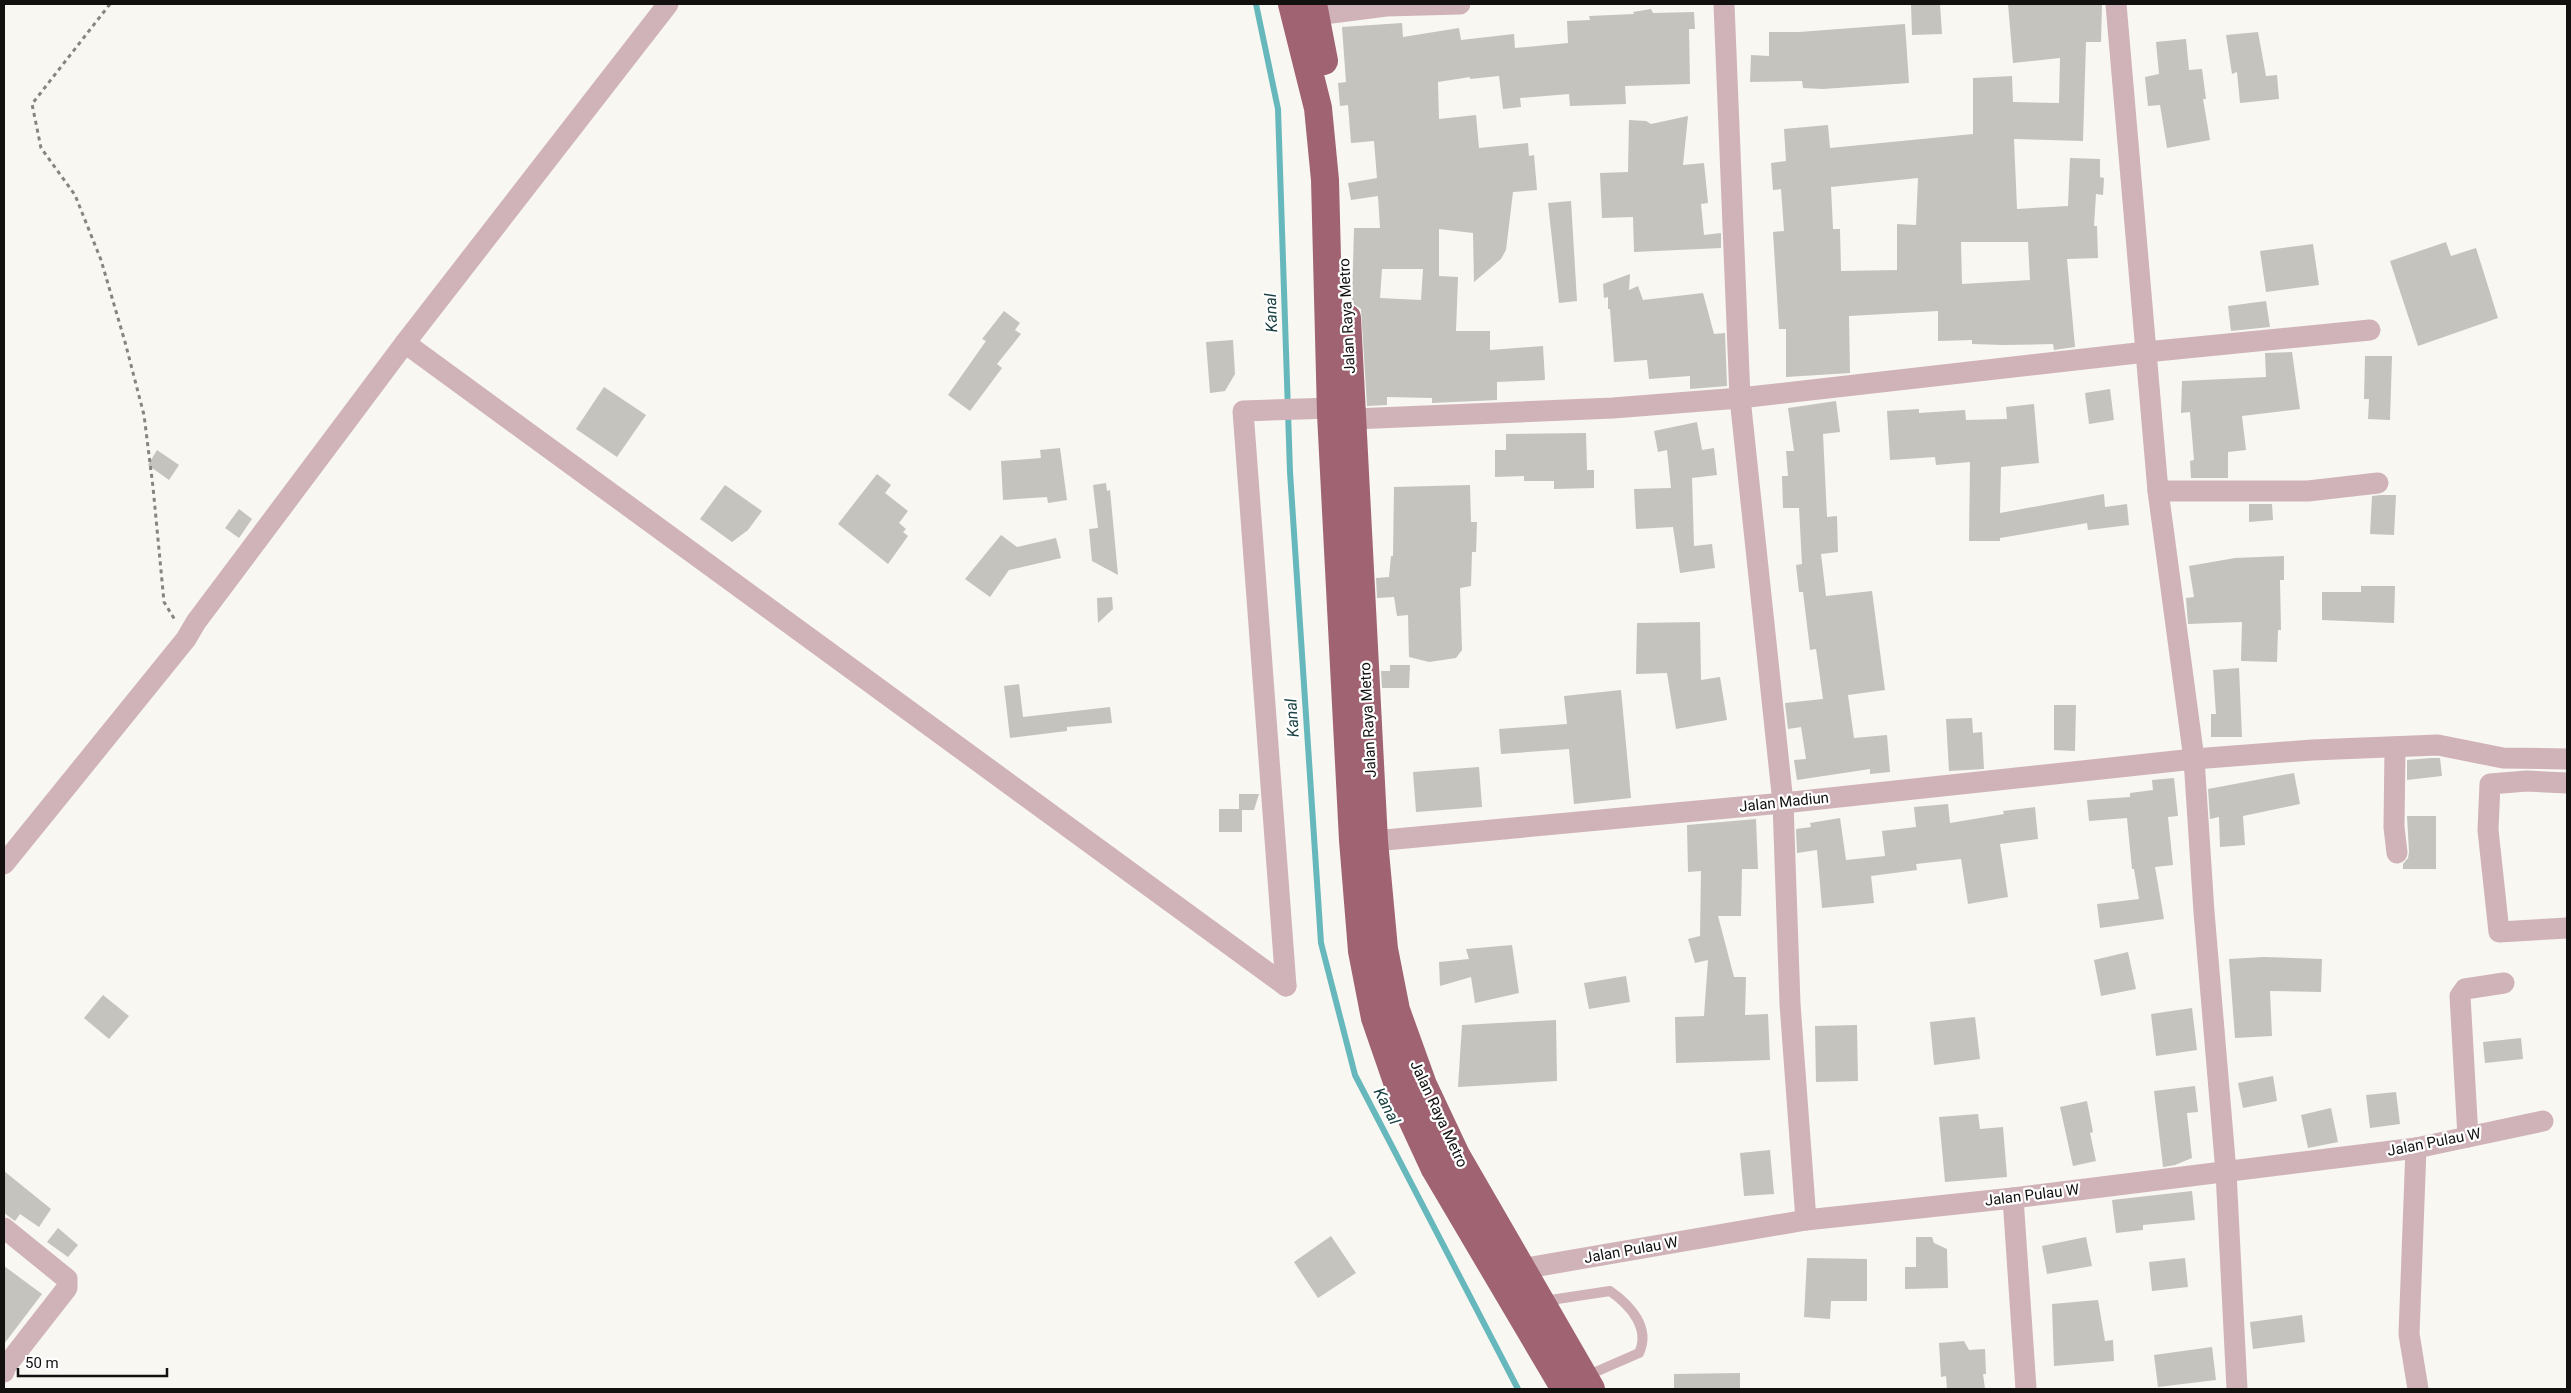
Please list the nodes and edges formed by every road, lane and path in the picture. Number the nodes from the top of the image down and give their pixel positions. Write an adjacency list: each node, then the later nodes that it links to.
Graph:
1 (110, 4): 14 (path)
2 (668, 4): 8 (street)
3 (1460, 4): 6 (street)
4 (1724, 4): 10 (street)
5 (2116, 4): 9 (street)
6 (1307, 7): 11 (highway)
7 (2370, 330): 9 (street)
8 (405, 343): 11 (street); 14 (street)
9 (2146, 352): 10 (street); 13 (street)
10 (1740, 398): 11 (street); 19 (street)
11 (1342, 413): 20 (highway, Jalan Raya Metro); 32 (highway)
12 (2378, 483): 13 (street)
13 (2158, 491): 16 (street)
14 (186, 638): 22 (street)
15 (2394, 747): 16 (street, Jalan Madiun); 17 (street, Jalan Madiun); 21 (street)
16 (2194, 758): 19 (street, Jalan Madiun); 28 (street)
17 (2567, 759)
18 (2567, 783): 23 (street)
19 (1783, 803): 20 (street, Jalan Madiun); 30 (street)
20 (1374, 842): 32 (highway, Jalan Raya Metro)
21 (2397, 853)
22 (4, 864)
23 (2567, 928)
24 (2504, 983): 26 (street)
25 (2543, 1120): 26 (street, Jalan Pulau W)
26 (2468, 1136): 27 (street, Jalan Pulau W)
27 (2416, 1148): 28 (street, Jalan Pulau W); 38 (street)
28 (2226, 1172): 29 (street, Jalan Pulau W); 37 (street)
29 (2013, 1198): 30 (street, Jalan Pulau W); 36 (street)
30 (1806, 1220): 32 (street, Jalan Pulau W)
31 (4, 1228): 34 (street)
32 (1510, 1274): 33 (highway)
33 (1529, 1306): 35 (highway); 35 (lane)
34 (4, 1368)
35 (1576, 1386)
36 (2026, 1389)
37 (2238, 1389)
38 (2418, 1389)

